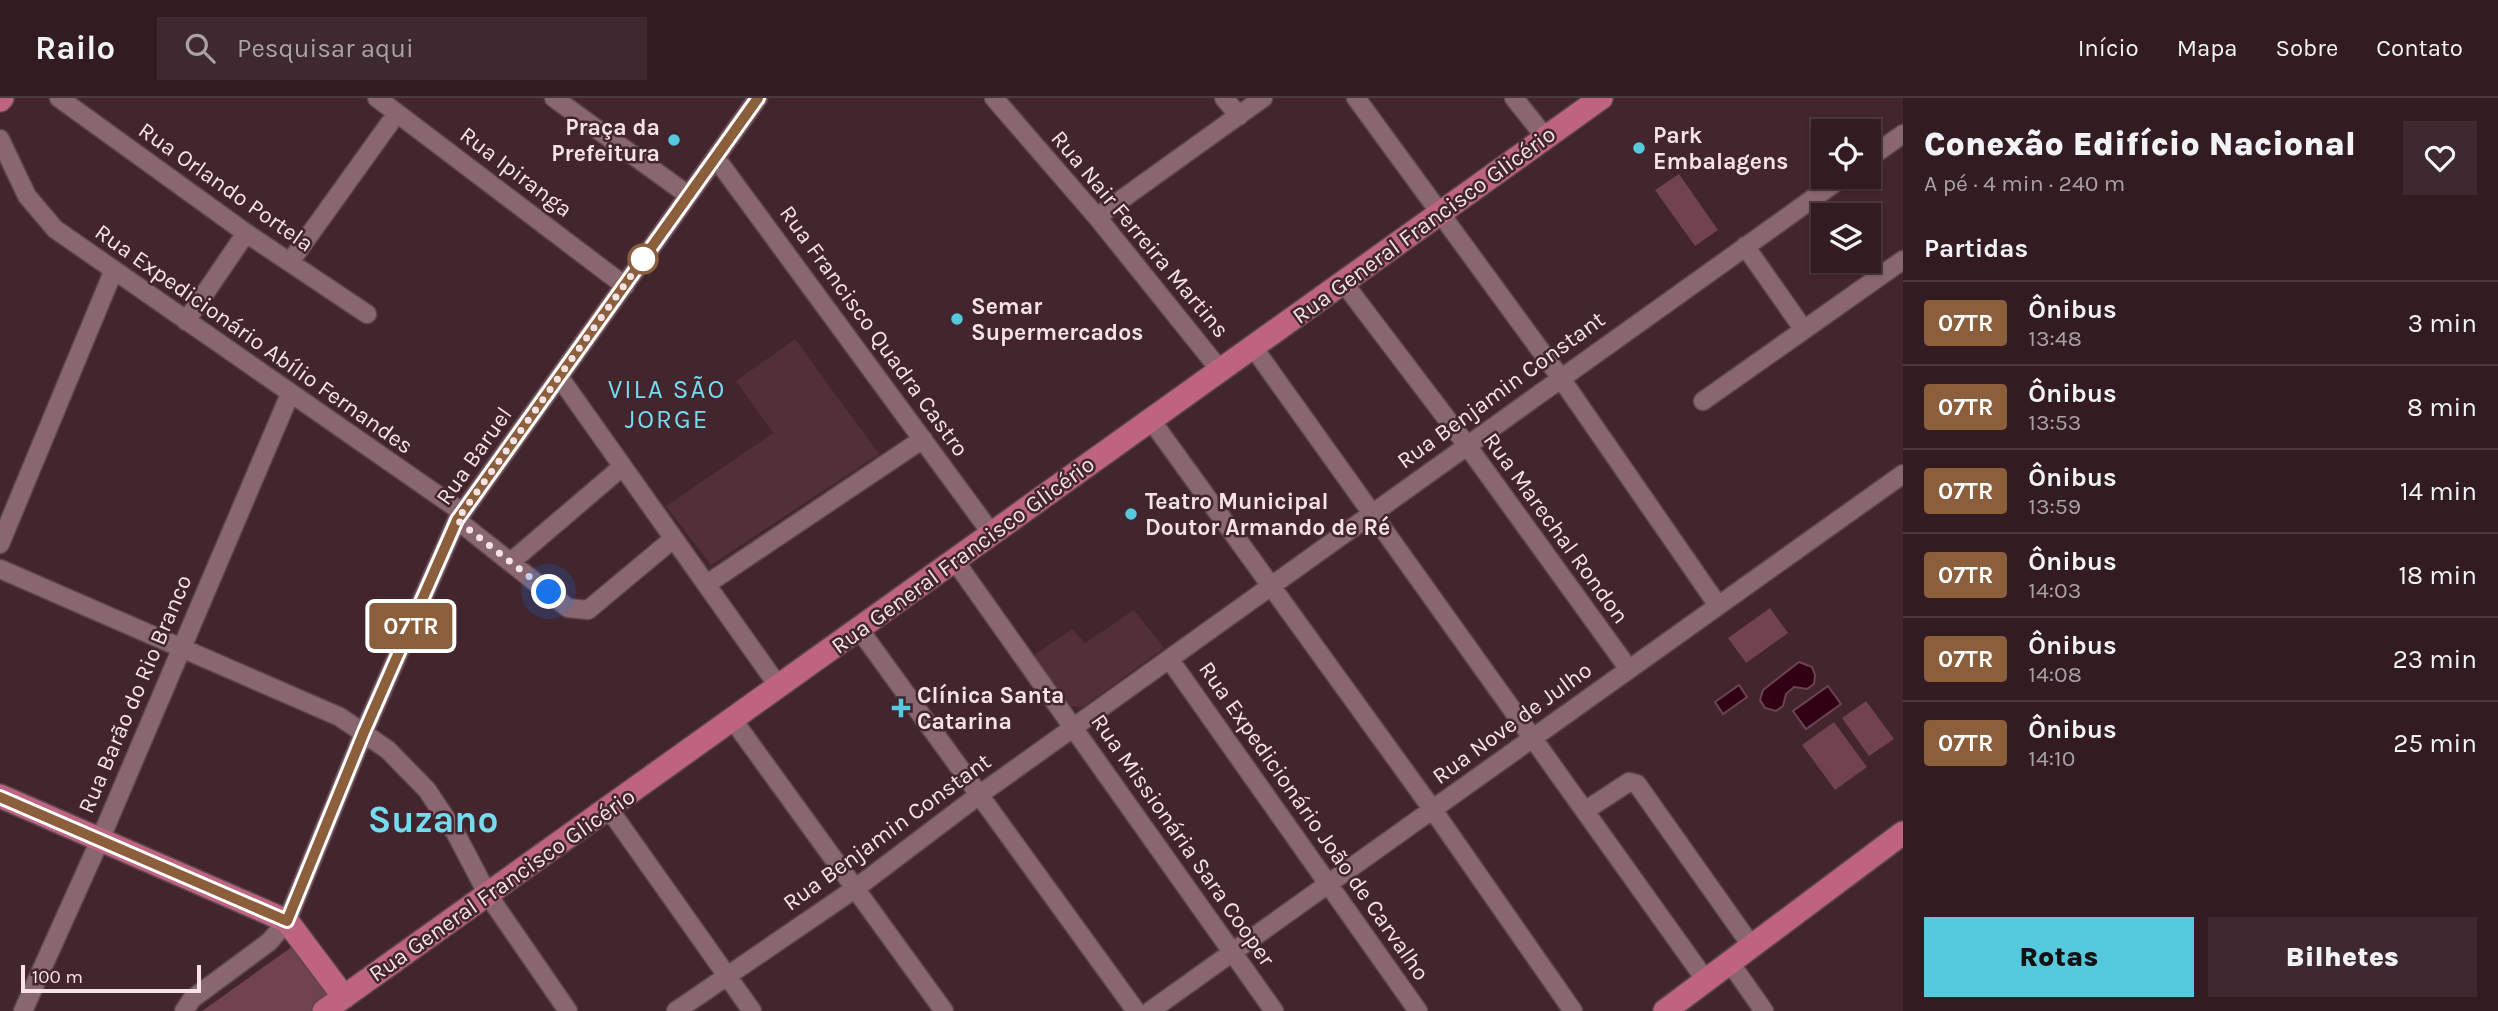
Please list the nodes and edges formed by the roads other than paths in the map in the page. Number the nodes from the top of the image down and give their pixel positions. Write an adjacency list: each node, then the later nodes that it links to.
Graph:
1 (59, 98): 24 (street, Rua Orlando Portela)
2 (377, 98): 11 (street, Rua Ipiranga)
3 (554, 98): 20 (street)
4 (758, 98): 17 (street, Rua Baruel)
5 (994, 98): 23 (street, Rua Nair Ferreira Martins)
6 (1224, 98): 12 (street)
7 (1263, 98): 12 (street)
8 (1356, 98): 22 (street)
9 (1514, 98): 14 (street)
10 (1599, 99): 14 (main road, Rua General Francisco Glicério)
11 (397, 113): 27 (street); 30 (street, Rua Ipiranga)
12 (1238, 116): 23 (street)
13 (1903, 134): 16 (street)
14 (1546, 138): 22 (main road, Rua General Francisco Glicério)
15 (0, 139): 21 (street, Rua Expedicionário Abílio Fernandes)
16 (1881, 150)
17 (714, 159): 20 (street, Rua Baruel); 41 (street, Rua Francisco Quadra Castro)
18 (0, 170): 21 (street, Rua Expedicionário Abílio Fernandes)
19 (1826, 189): 25 (street, Rua Benjamin Constant)
20 (688, 195): 30 (street, Rua Baruel)
21 (27, 196): 28 (street, Rua Expedicionário Abílio Fernandes)
22 (1440, 213): 29 (main road, Rua General Francisco Glicério); 36 (street)
23 (1097, 217): 35 (street, Rua Nair Ferreira Martins)
24 (246, 233): 27 (street, Rua Orlando Portela); 32 (street)
25 (1745, 246): 33 (street); 36 (street, Rua Benjamin Constant)
26 (1903, 260): 33 (street)
27 (290, 262): 31 (street, Rua Orlando Portela)
28 (113, 272): 32 (street, Rua Expedicionário Abílio Fernandes); 49 (street)
29 (1343, 282): 34 (main road, Rua General Francisco Glicério); 42 (street, Rua Marechal Rondon)
30 (625, 286): 37 (street, Rua Baruel)
31 (367, 314)
32 (186, 321): 38 (street, Rua Expedicionário Abílio Fernandes)
33 (1804, 330): 39 (street)
34 (1253, 347): 35 (main road, Rua General Francisco Glicério); 45 (street)
35 (1220, 370): 40 (main road, Rua General Francisco Glicério)
36 (1560, 377): 42 (street, Rua Benjamin Constant); 55 (street)
37 (560, 378): 43 (street); 46 (street, Rua Baruel)
38 (290, 394): 46 (street, Rua Expedicionário Abílio Fernandes); 57 (street, Rua Barão do Rio Branco)
39 (1703, 401)
40 (1151, 420): 47 (main road, Rua General Francisco Glicério); 54 (street)
41 (923, 439): 47 (street, Rua Francisco Quadra Castro); 53 (street)
42 (1466, 444): 45 (street, Rua Benjamin Constant); 59 (street, Rua Marechal Rondon)
43 (622, 467): 48 (street); 50 (street)
44 (1903, 474): 55 (street, Rua Nove de Julho)
45 (1372, 513): 54 (street, Rua Benjamin Constant); 64 (street)
46 (460, 516): 50 (street, Rua Expedicionário Abílio Fernandes); 63 (street, Rua Baruel)
47 (992, 534): 51 (main road, Rua General Francisco Glicério)
48 (673, 539): 50 (street, Rua Expedicionário Abílio Fernandes); 53 (street)
49 (0, 544)
50 (512, 561)
51 (955, 561): 56 (main road, Rua General Francisco Glicério); 62 (street, Rua Missionária Sara Cooper)
52 (0, 569): 57 (street)
53 (707, 584): 60 (street)
54 (1273, 586): 58 (street, Rua Benjamin Constant); 68 (street)
55 (1717, 604): 59 (street, Rua Nove de Julho)
56 (859, 629): 60 (main road, Rua General Francisco Glicério); 65 (street)
57 (181, 647): 63 (street); 71 (street, Rua Barão do Rio Branco)
58 (1170, 660): 62 (street, Rua Benjamin Constant); 72 (street, Rua Expedicionário João de Carvalho)
59 (1628, 668): 64 (street, Rua Nove de Julho)
60 (779, 687): 61 (main road, Rua General Francisco Glicério)
61 (733, 720): 67 (main road, Rua General Francisco Glicério); 73 (street)
62 (1074, 727): 65 (street, Rua Benjamin Constant); 77 (street, Rua Missionária Sara Cooper)
63 (364, 732): 74 (street); 75 (street, Rua Baruel)
64 (1532, 736): 68 (street, Rua Nove de Julho); 69 (street)
65 (979, 795): 73 (street, Rua Benjamin Constant); 89 (street)
66 (0, 796): 71 (main road)
67 (609, 809): 74 (main road, Rua General Francisco Glicério); 79 (street)
68 (1433, 810): 72 (street, Rua Nove de Julho); 93 (street)
69 (1586, 810): 76 (street); 80 (street)
70 (1903, 833): 76 (main road)
71 (100, 840): 75 (main road); 82 (street, Rua Barão do Rio Branco)
72 (1328, 884): 77 (street, Rua Nove de Julho); 92 (street, Rua Expedicionário João de Carvalho)
73 (856, 888): 79 (street, Rua Benjamin Constant); 88 (street)
74 (488, 895): 81 (main road, Rua General Francisco Glicério); 85 (street)
75 (287, 921): 81 (main road); 83 (street)
76 (1753, 948): 78 (main road)
77 (1232, 952): 90 (street, Rua Nove de Julho); 91 (street, Rua Missionária Sara Cooper)
78 (1731, 964): 80 (main road); 95 (street)
79 (726, 976): 86 (street, Rua Benjamin Constant); 87 (street)
80 (1707, 982): 94 (main road)
81 (344, 997): 84 (main road, Rua General Francisco Glicério)
82 (23, 1011)
83 (184, 1011)
84 (324, 1011)
85 (568, 1011)
86 (676, 1011)
87 (752, 1011)
88 (944, 1011)
89 (1136, 1011)
90 (1150, 1011)
91 (1274, 1011)
92 (1419, 1011)
93 (1573, 1011)
94 (1665, 1011)
95 (1764, 1011)

